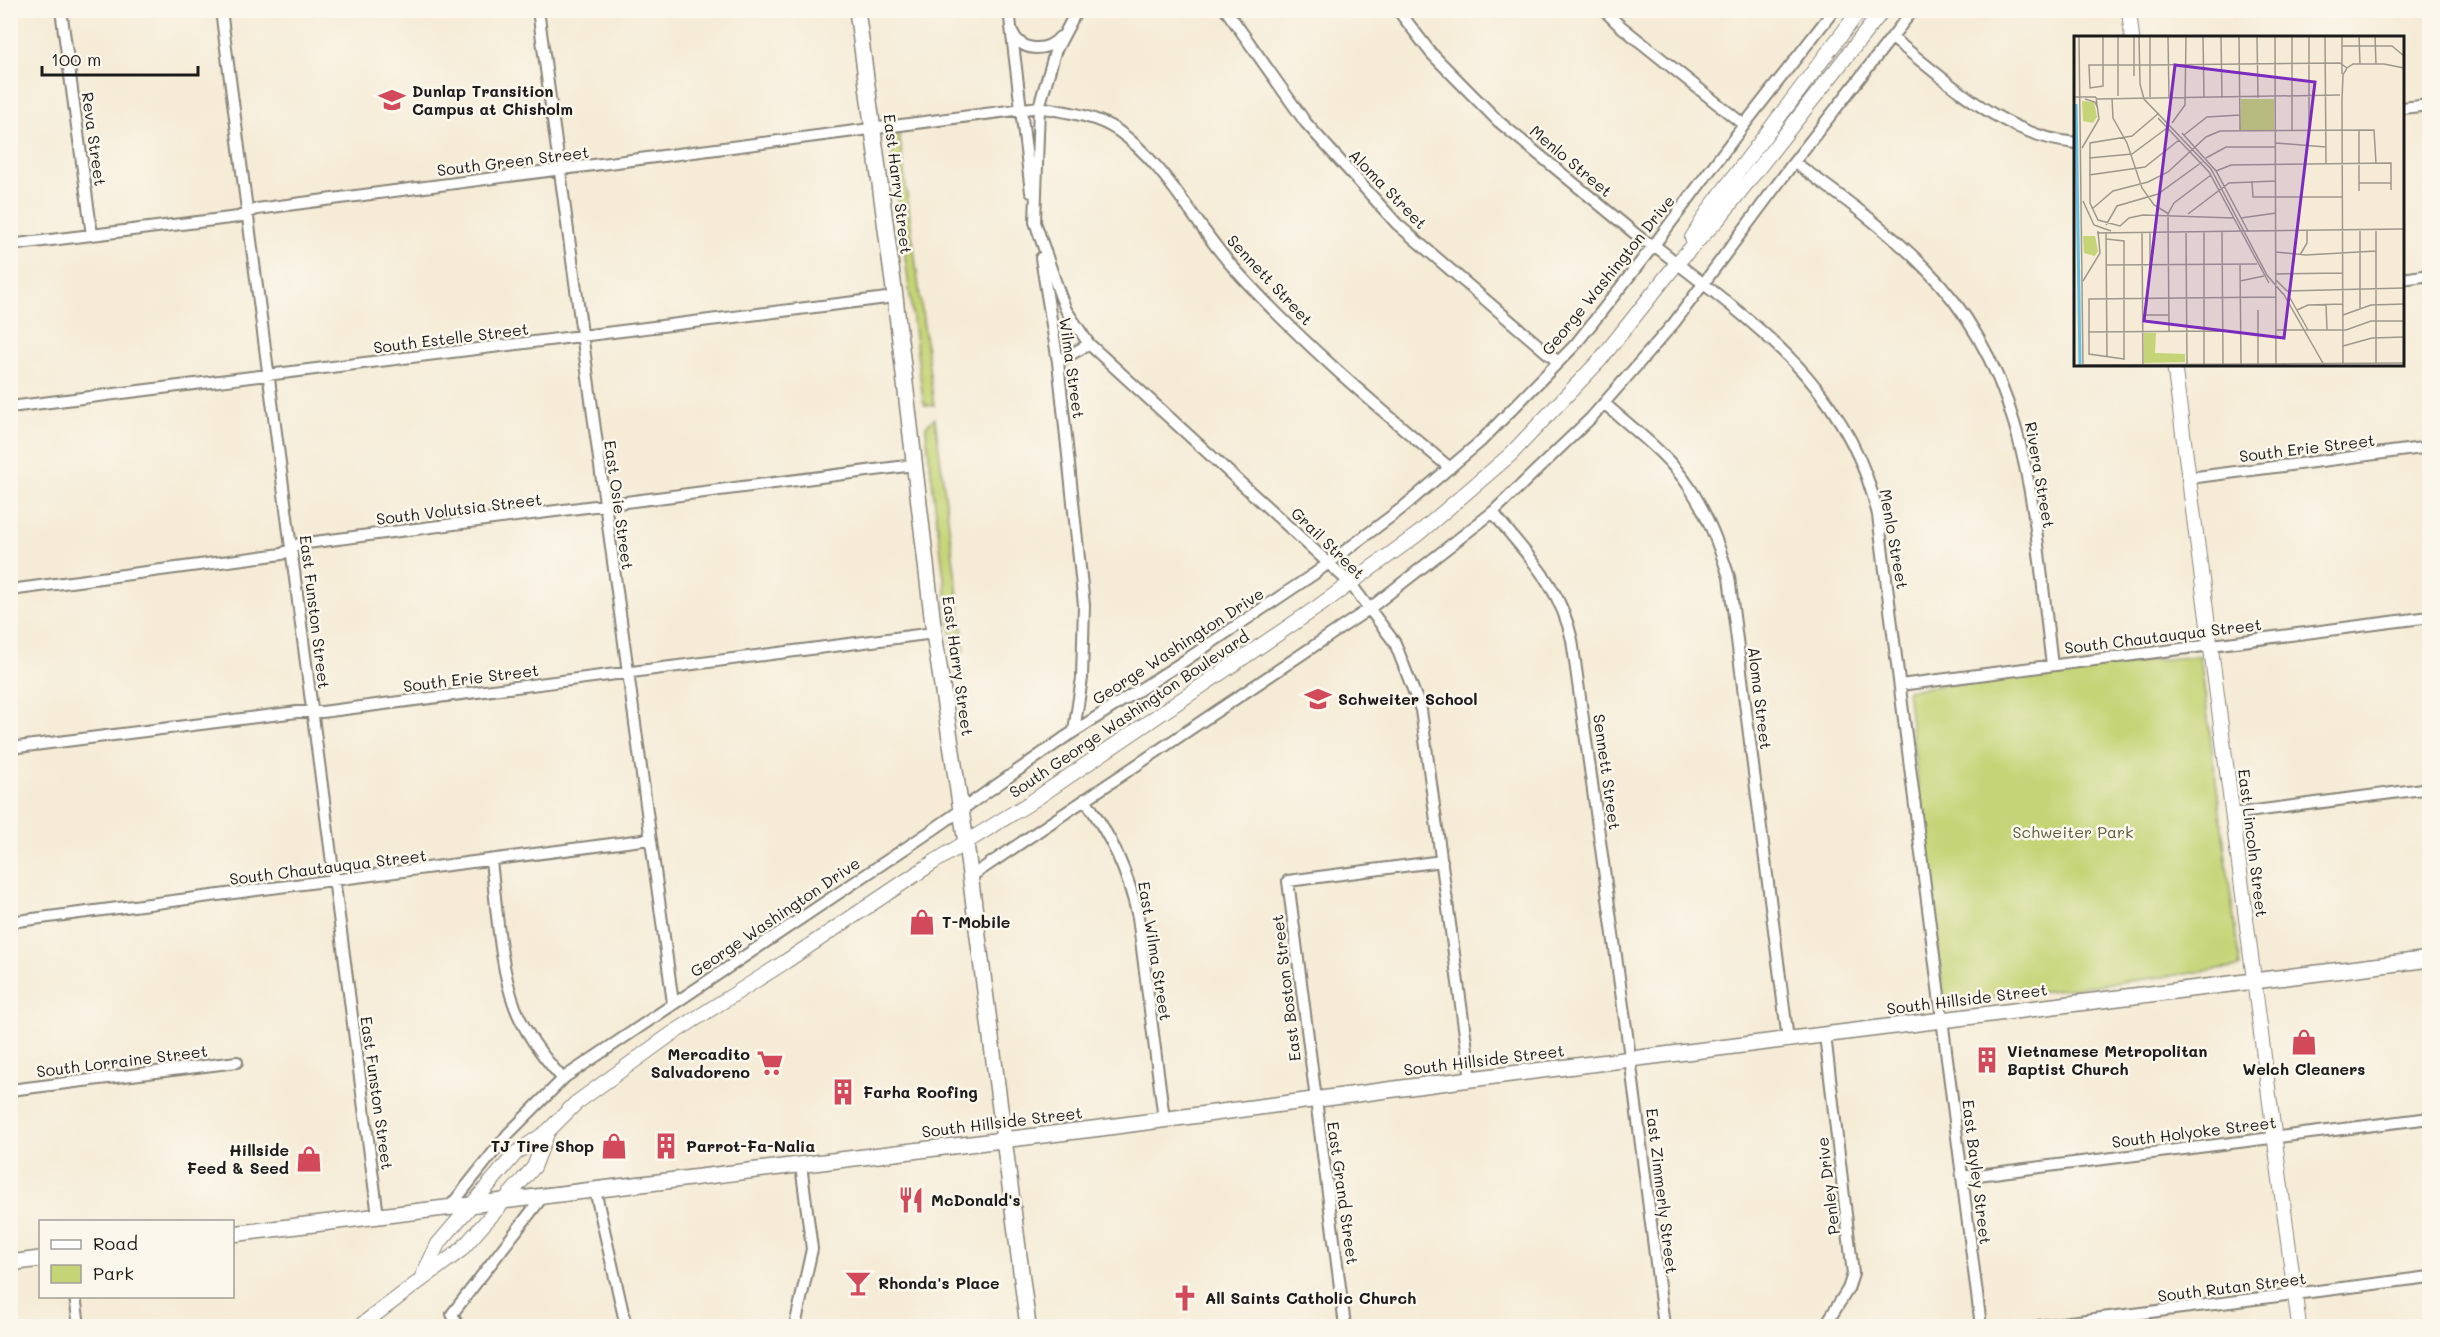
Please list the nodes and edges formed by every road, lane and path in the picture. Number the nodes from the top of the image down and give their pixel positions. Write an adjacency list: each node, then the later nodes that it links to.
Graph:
1 (61, 10): 30 (street, Reva Street)
2 (221, 10): 28 (street, East Funston Street)
3 (538, 10): 27 (street, East Osie Street)
4 (857, 10): 24 (main road, East Harry Street)
5 (1009, 10): 15 (street, Wilma Street)
6 (1077, 10): 16 (street)
7 (1226, 10): 41 (street, Aloma Street)
8 (1398, 10): 32 (street, Menlo Street)
9 (1605, 10): 23 (street)
10 (1834, 10): 23 (street, George Washington Drive)
11 (1860, 10): 33 (street, South George Washington Boulevard)
12 (1883, 10): 33 (street, South George Washington Boulevard)
13 (1913, 10): 18 (street)
14 (2129, 10): 17 (street)
15 (1011, 29): 16 (street); 22 (street, Wilma Street)
16 (1063, 35): 20 (street)
17 (2133, 36)
18 (1892, 38): 25 (street); 26 (street)
19 (2430, 105): 21 (street)
20 (1039, 108): 22 (street, Sennett Street); 29 (street); 48 (street, Sennett Street)
21 (2404, 108)
22 (1021, 109): 24 (street, South Green Street); 29 (street, Wilma Street)
23 (1744, 124): 32 (street, George Washington Drive)
24 (873, 128): 27 (street, South Green Street); 37 (main road, East Harry Street)
25 (2074, 143)
26 (1794, 162): 36 (street); 60 (street, Rivera Street)
27 (560, 171): 28 (street, South Green Street); 38 (street, East Osie Street)
28 (247, 213): 30 (street, South Green Street); 43 (street, East Funston Street)
29 (1035, 222): 39 (street, Grail Street); 40 (street, Wilma Street)
30 (92, 235): 31 (street, South Green Street)
31 (10, 245)
32 (1654, 245): 33 (street, Menlo Street); 41 (street, George Washington Drive)
33 (1677, 263): 36 (street, Menlo Street); 54 (street, South George Washington Boulevard)
34 (2430, 275): 35 (street)
35 (2404, 279)
36 (1703, 284): 44 (street); 62 (street, Menlo Street)
37 (895, 297): 38 (street, South Estelle Street); 47 (main road, East Harry Street)
38 (582, 337): 43 (street, South Estelle Street); 50 (street, East Osie Street)
39 (1089, 344): 40 (street); 53 (street, Grail Street)
40 (1058, 362): 64 (street, Wilma Street)
41 (1558, 362): 48 (street, George Washington Drive)
42 (2174, 366): 49 (street, East Lincoln Street)
43 (269, 376): 45 (street, South Estelle Street); 52 (street, East Funston Street)
44 (1604, 403): 51 (street); 82 (street, Aloma Street)
45 (10, 407)
46 (2430, 447): 49 (street, South Erie Street)
47 (914, 465): 50 (street, South Volutsia Street); 58 (main road, East Harry Street)
48 (1450, 468): 53 (street, George Washington Drive)
49 (2189, 478): 59 (street, East Lincoln Street)
50 (604, 505): 52 (street, South Volutsia Street); 61 (street, East Osie Street)
51 (1494, 512): 56 (street); 83 (street, Sennett Street)
52 (291, 549): 55 (street, South Volutsia Street); 63 (street, East Funston Street)
53 (1329, 563): 54 (street, Grail Street); 64 (street, George Washington Drive)
54 (1350, 584): 56 (street, Grail Street); 71 (street, South George Washington Boulevard)
55 (10, 590)
56 (1369, 609): 67 (street); 72 (street, Grail Street)
57 (2430, 617): 59 (street, South Chautauqua Street)
58 (934, 633): 61 (street, South Erie Street); 68 (main road, East Harry Street)
59 (2211, 645): 60 (street, South Chautauqua Street); 69 (street, East Lincoln Street)
60 (2052, 665): 62 (street, South Chautauqua Street)
61 (626, 673): 63 (street, South Erie Street); 70 (street, East Osie Street)
62 (1900, 685): 80 (street, Menlo Street)
63 (312, 712): 65 (street, South Erie Street); 75 (street, East Funston Street)
64 (1074, 731): 68 (street, George Washington Drive)
65 (10, 748)
66 (2430, 788): 69 (street)
67 (1085, 799): 74 (street); 90 (street, East Wilma Street)
68 (961, 810): 71 (main road, East Harry Street); 79 (street, George Washington Drive)
69 (2232, 814): 78 (street, East Lincoln Street)
70 (650, 839): 73 (street, South Chautauqua Street); 79 (street, East Osie Street)
71 (966, 843): 74 (main road, East Harry Street); 91 (street, South George Washington Boulevard)
72 (1442, 861): 86 (street, Grail Street); 88 (street, East Boston Street)
73 (491, 862): 75 (street, South Chautauqua Street); 85 (street)
74 (970, 877): 93 (main road, East Harry Street)
75 (334, 882): 76 (street, South Chautauqua Street); 101 (street, East Funston Street)
76 (10, 922)
77 (2430, 959): 78 (main road, South Hillside Street)
78 (2254, 982): 80 (main road, South Hillside Street); 92 (street, East Lincoln Street)
79 (673, 1003): 85 (street, George Washington Drive)
80 (1942, 1021): 81 (main road, South Hillside Street); 95 (street, East Bayley Street)
81 (1825, 1035): 82 (main road, South Hillside Street); 117 (street, Penley Drive)
82 (1788, 1040): 83 (main road, South Hillside Street)
83 (1630, 1060): 86 (main road, South Hillside Street); 116 (street, East Zimmerly Street)
84 (237, 1062): 87 (street, South Lorraine Street)
85 (563, 1079): 100 (street, George Washington Drive)
86 (1471, 1079): 88 (main road, South Hillside Street)
87 (10, 1090)
88 (1315, 1099): 90 (main road, South Hillside Street); 115 (street, East Grand Street)
89 (2430, 1118): 92 (street, South Holyoke Street)
90 (1164, 1119): 93 (main road, South Hillside Street)
91 (548, 1131): 98 (street, South George Washington Boulevard); 99 (street, South George Washington Boulevard)
92 (2274, 1137): 95 (street, South Holyoke Street); 107 (street, East Lincoln Street)
93 (1004, 1140): 94 (main road, South Hillside Street); 114 (main road, East Harry Street)
94 (801, 1165): 96 (main road, South Hillside Street); 113 (street)
95 (1962, 1177): 118 (street, East Bayley Street)
96 (595, 1190): 97 (main road, South Hillside Street); 112 (street)
97 (544, 1195): 98 (main road, South Hillside Street); 111 (street)
98 (505, 1200): 99 (main road, South Hillside Street); 106 (street, South George Washington Boulevard)
99 (474, 1203): 100 (main road, South Hillside Street); 106 (street, South George Washington Boulevard)
100 (448, 1208): 101 (main road, South Hillside Street)
101 (378, 1216): 102 (main road)
102 (234, 1234)
103 (39, 1259): 104 (main road)
104 (10, 1263)
105 (2430, 1277): 107 (street, South Rutan Street)
106 (420, 1281): 110 (street, South George Washington Boulevard)
107 (2295, 1294): 119 (street, South Rutan Street); 120 (street, East Lincoln Street)
108 (75, 1298): 109 (street)
109 (79, 1326)
110 (360, 1326)
111 (458, 1326)
112 (626, 1326)
113 (795, 1326)
114 (1028, 1326)
115 (1345, 1326)
116 (1664, 1326)
117 (1825, 1326)
118 (1981, 1326)
119 (2038, 1326)
120 (2299, 1326)

